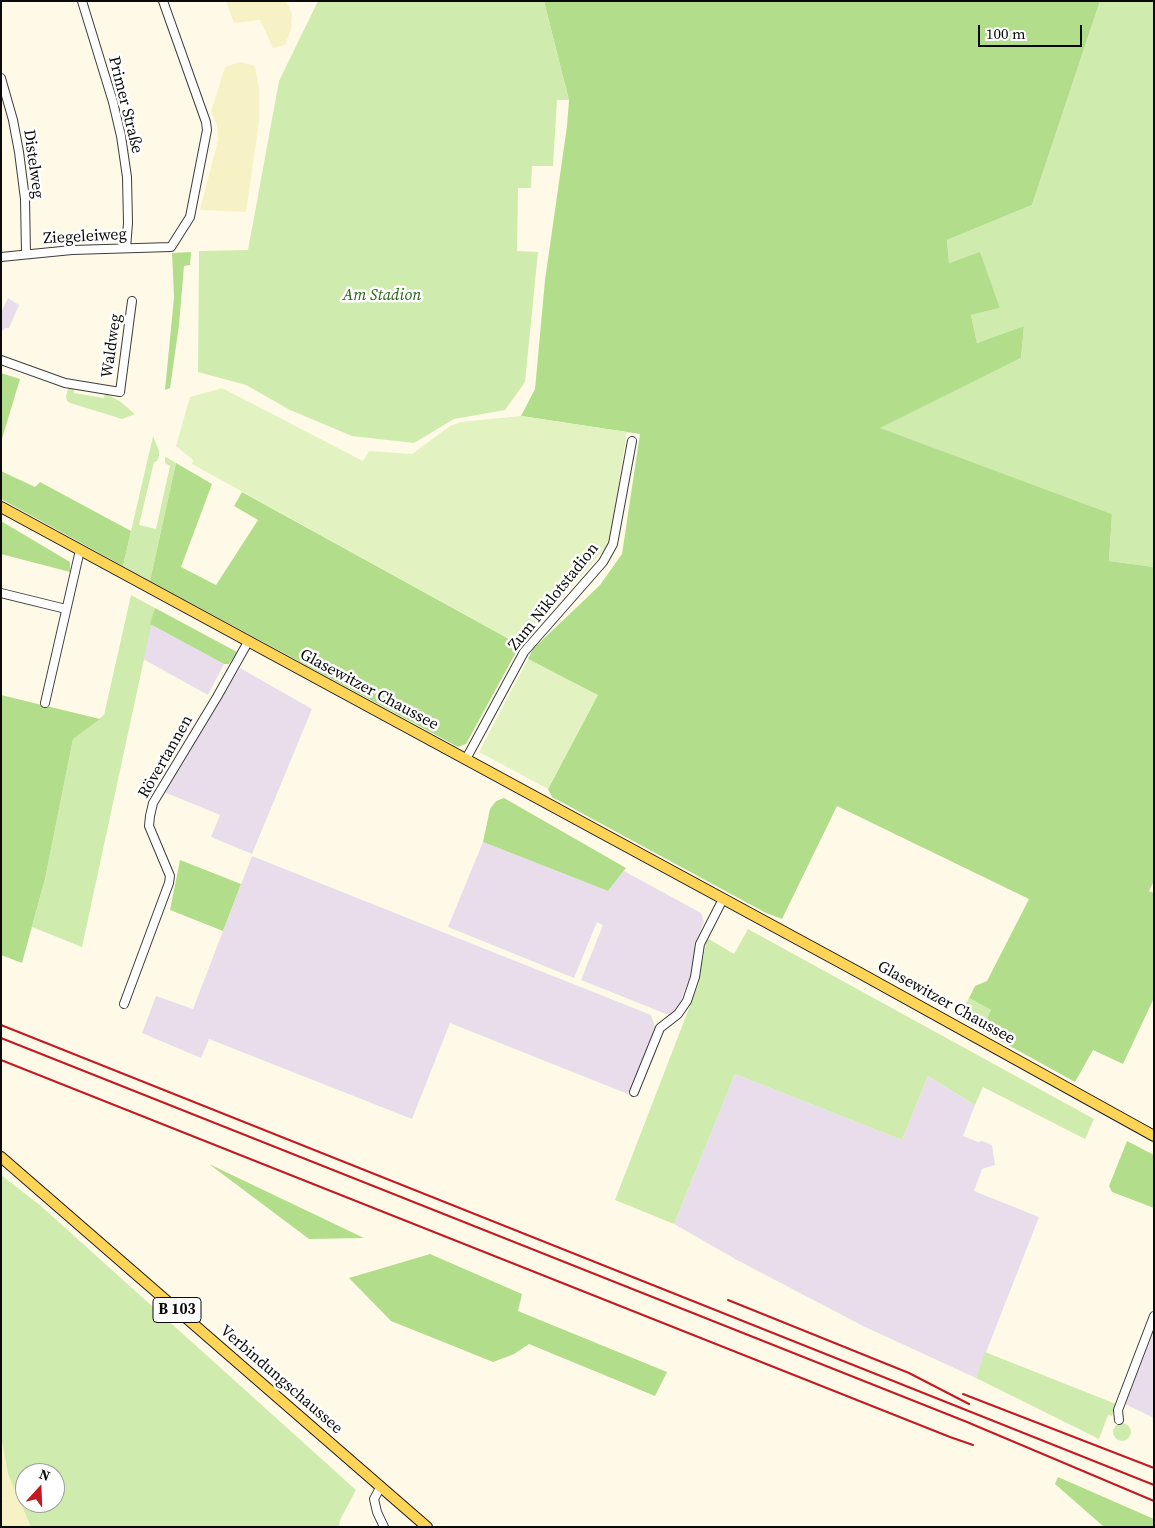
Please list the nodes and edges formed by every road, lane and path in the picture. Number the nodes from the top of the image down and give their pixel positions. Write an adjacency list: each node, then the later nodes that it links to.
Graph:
1 (82, 1): 4 (street, Primer Straße)
2 (163, 1): 4 (street, Ziegeleiweg)
3 (1, 78): 5 (street, Distelweg)
4 (126, 248): 5 (street, Ziegeleiweg)
5 (26, 254): 6 (street, Ziegeleiweg)
6 (1, 257)
7 (132, 300): 8 (street, Waldweg)
8 (1, 360)
9 (632, 441): 16 (street, Zum Niklotstadion)
10 (1, 507): 11 (main road, Glasewitzer Chaussee)
11 (80, 550): 13 (street); 14 (main road, Glasewitzer Chaussee)
12 (1, 593): 13 (street)
13 (66, 609): 15 (street)
14 (248, 642): 16 (main road, Glasewitzer Chaussee); 18 (street, Rövertannen)
15 (44, 703)
16 (466, 759): 17 (main road, Glasewitzer Chaussee)
17 (723, 899): 19 (street); 20 (main road, Glasewitzer Chaussee)
18 (124, 1004)
19 (634, 1092)
20 (1154, 1136)
21 (1, 1158): 24 (main road, Verbindungschaussee / B 103)
22 (1154, 1316): 23 (street)
23 (1119, 1420)
24 (381, 1486): 25 (street); 26 (main road, Verbindungschaussee / B 103)
25 (384, 1527)
26 (428, 1527)

